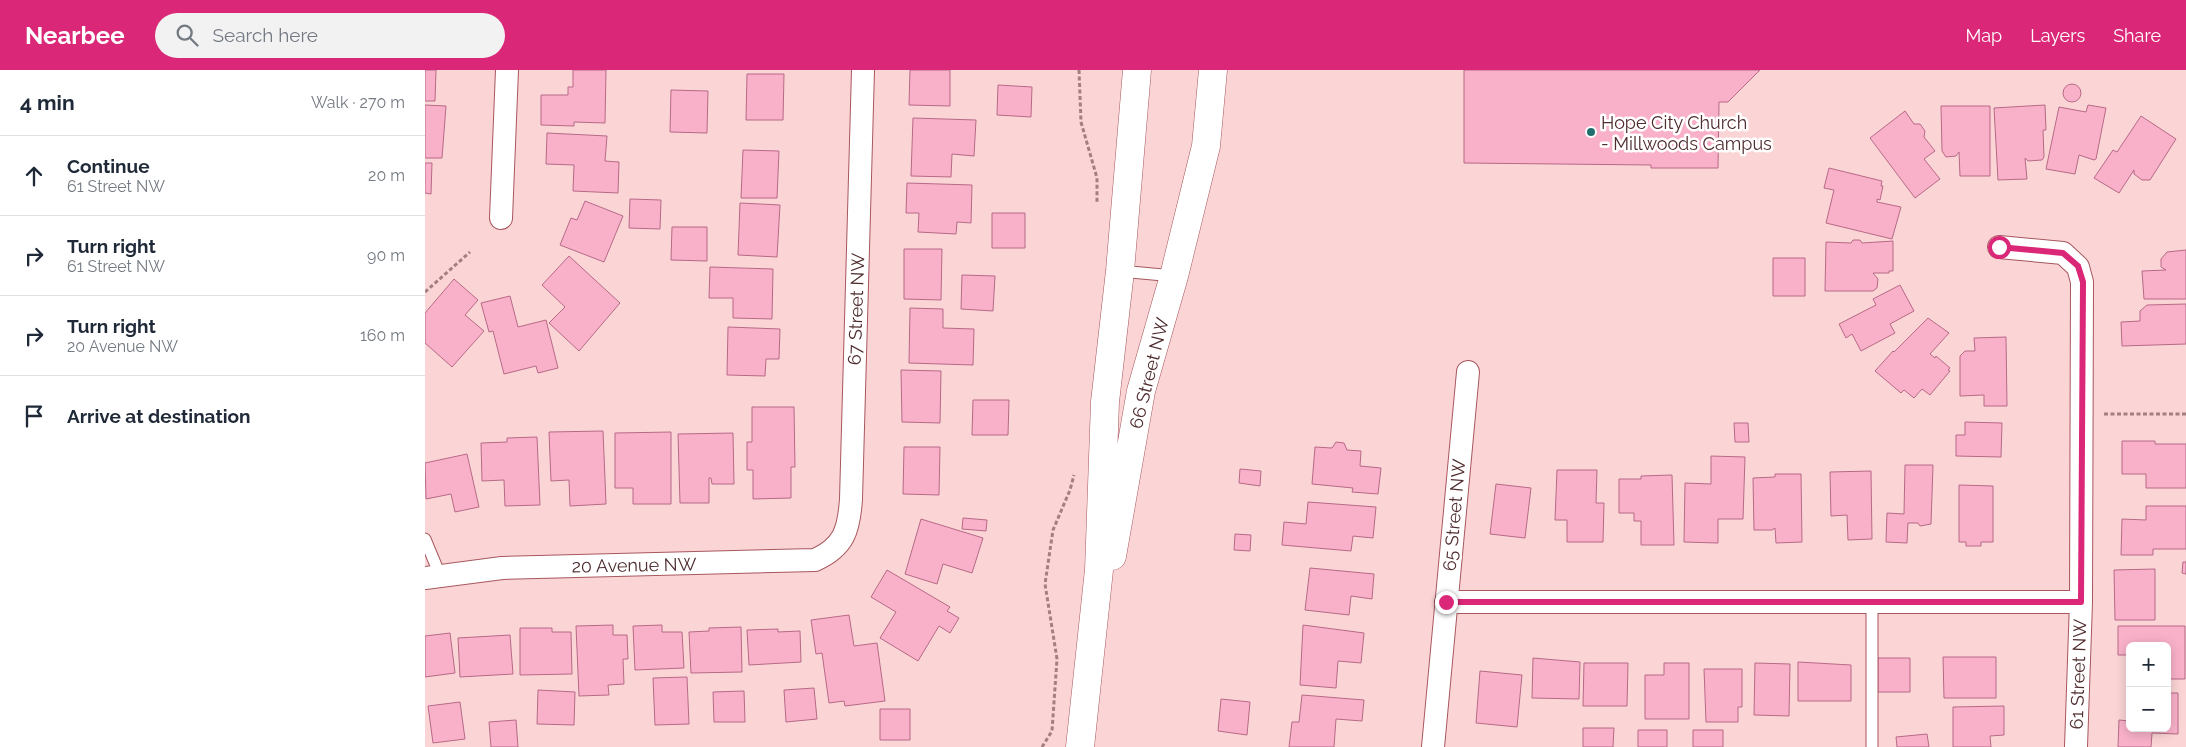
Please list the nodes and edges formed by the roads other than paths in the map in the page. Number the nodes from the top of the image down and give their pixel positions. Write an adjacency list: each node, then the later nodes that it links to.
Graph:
1 (507, 70): 5 (street)
2 (863, 70): 11 (street, 67 Street NW)
3 (1137, 70): 7 (main road, 66 Street NW)
4 (1210, 74): 8 (main road, 66 Street NW)
5 (501, 218)
6 (1999, 247): 15 (street, 61 Street NW)
7 (1120, 271): 8 (lane); 16 (main road, 66 Street NW)
8 (1174, 276): 16 (main road, 66 Street NW)
9 (1468, 372): 13 (street, 65 Street NW)
10 (425, 539): 12 (lane)
11 (838, 545): 12 (street, 20 Avenue NW)
12 (433, 576)
13 (1446, 602): 14 (street); 18 (street, 65 Street NW)
14 (1873, 602): 15 (street); 19 (lane)
15 (2081, 602): 20 (street, 61 Street NW)
16 (1087, 678): 17 (main road, 66 Street NW)
17 (1080, 747)
18 (1433, 747)
19 (1871, 747)
20 (2076, 747)

